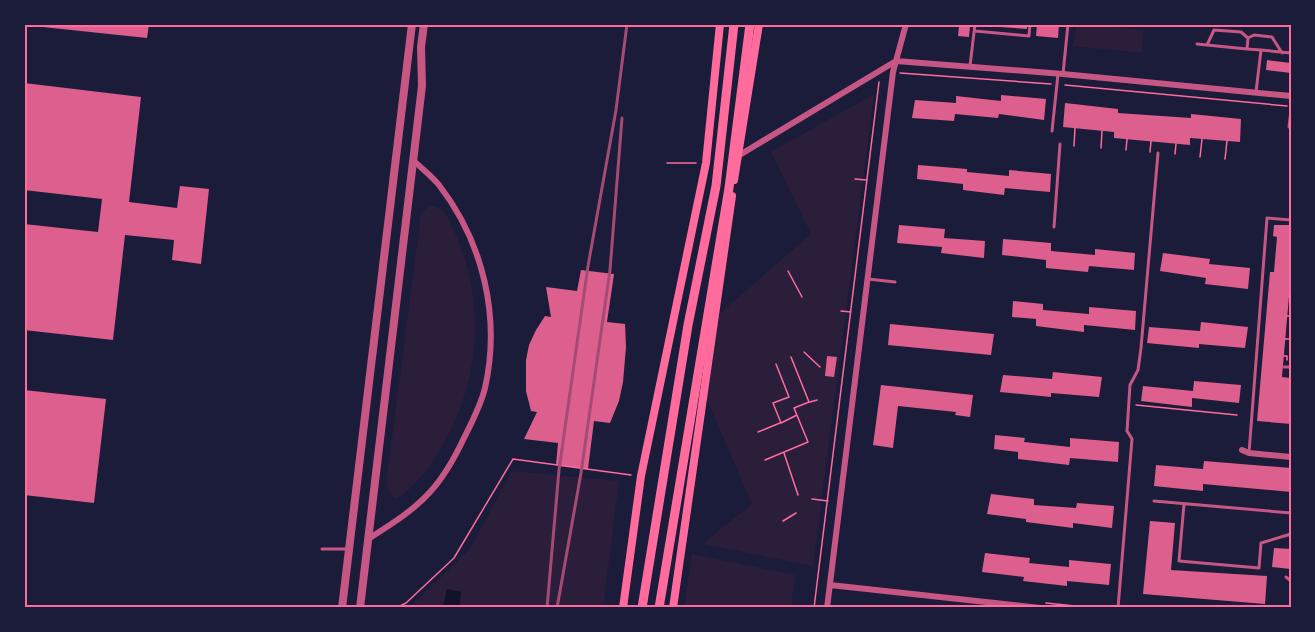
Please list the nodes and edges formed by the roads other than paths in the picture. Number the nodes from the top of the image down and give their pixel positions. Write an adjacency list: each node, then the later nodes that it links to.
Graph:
1 (412, 24): 47 (street)
2 (424, 24): 30 (street)
3 (720, 24): 53 (main road)
4 (734, 24): 54 (highway)
5 (750, 24): 55 (highway)
6 (759, 24): 29 (main road)
7 (906, 24): 19 (street)
8 (975, 24): 11 (lane)
9 (1030, 24): 11 (lane)
10 (1068, 24): 21 (lane)
11 (975, 31): 20 (lane)
12 (1248, 39): 14 (lane); 15 (lane); 17 (lane)
13 (1197, 44): 14 (lane)
14 (1208, 45): 15 (lane)
15 (1246, 49): 16 (lane)
16 (1261, 50): 17 (lane); 22 (lane)
17 (1282, 52): 18 (lane)
18 (1291, 53)
19 (896, 61): 20 (street); 29 (street); 33 (street)
20 (970, 68): 21 (street)
21 (1060, 74): 22 (street); 26 (lane)
22 (1256, 94): 23 (street)
23 (1291, 96)
24 (1291, 108): 25 (lane)
25 (1291, 127)
26 (1052, 131)
27 (1060, 144): 32 (lane)
28 (1158, 153): 59 (lane)
29 (738, 156): 56 (main road)
30 (413, 160): 45 (street); 45 (street)
31 (1291, 220): 35 (lane)
32 (1054, 227)
33 (868, 279): 34 (lane); 50 (street)
34 (895, 282)
35 (1255, 365): 36 (lane); 39 (lane)
36 (1261, 365)
37 (1284, 367): 38 (lane)
38 (1291, 368)
39 (1246, 451): 40 (street)
40 (1291, 457)
41 (1154, 501): 42 (lane)
42 (1184, 504): 43 (lane); 44 (lane)
43 (1291, 513)
44 (1291, 534)
45 (368, 539): 52 (street)
46 (322, 549): 47 (lane)
47 (349, 550): 51 (street)
48 (1286, 577): 49 (lane)
49 (1291, 581)
50 (830, 585): 57 (street); 58 (street)
51 (342, 608)
52 (360, 608)
53 (623, 608)
54 (642, 608)
55 (659, 608)
56 (673, 608)
57 (827, 608)
58 (1040, 608)
59 (1118, 608)

